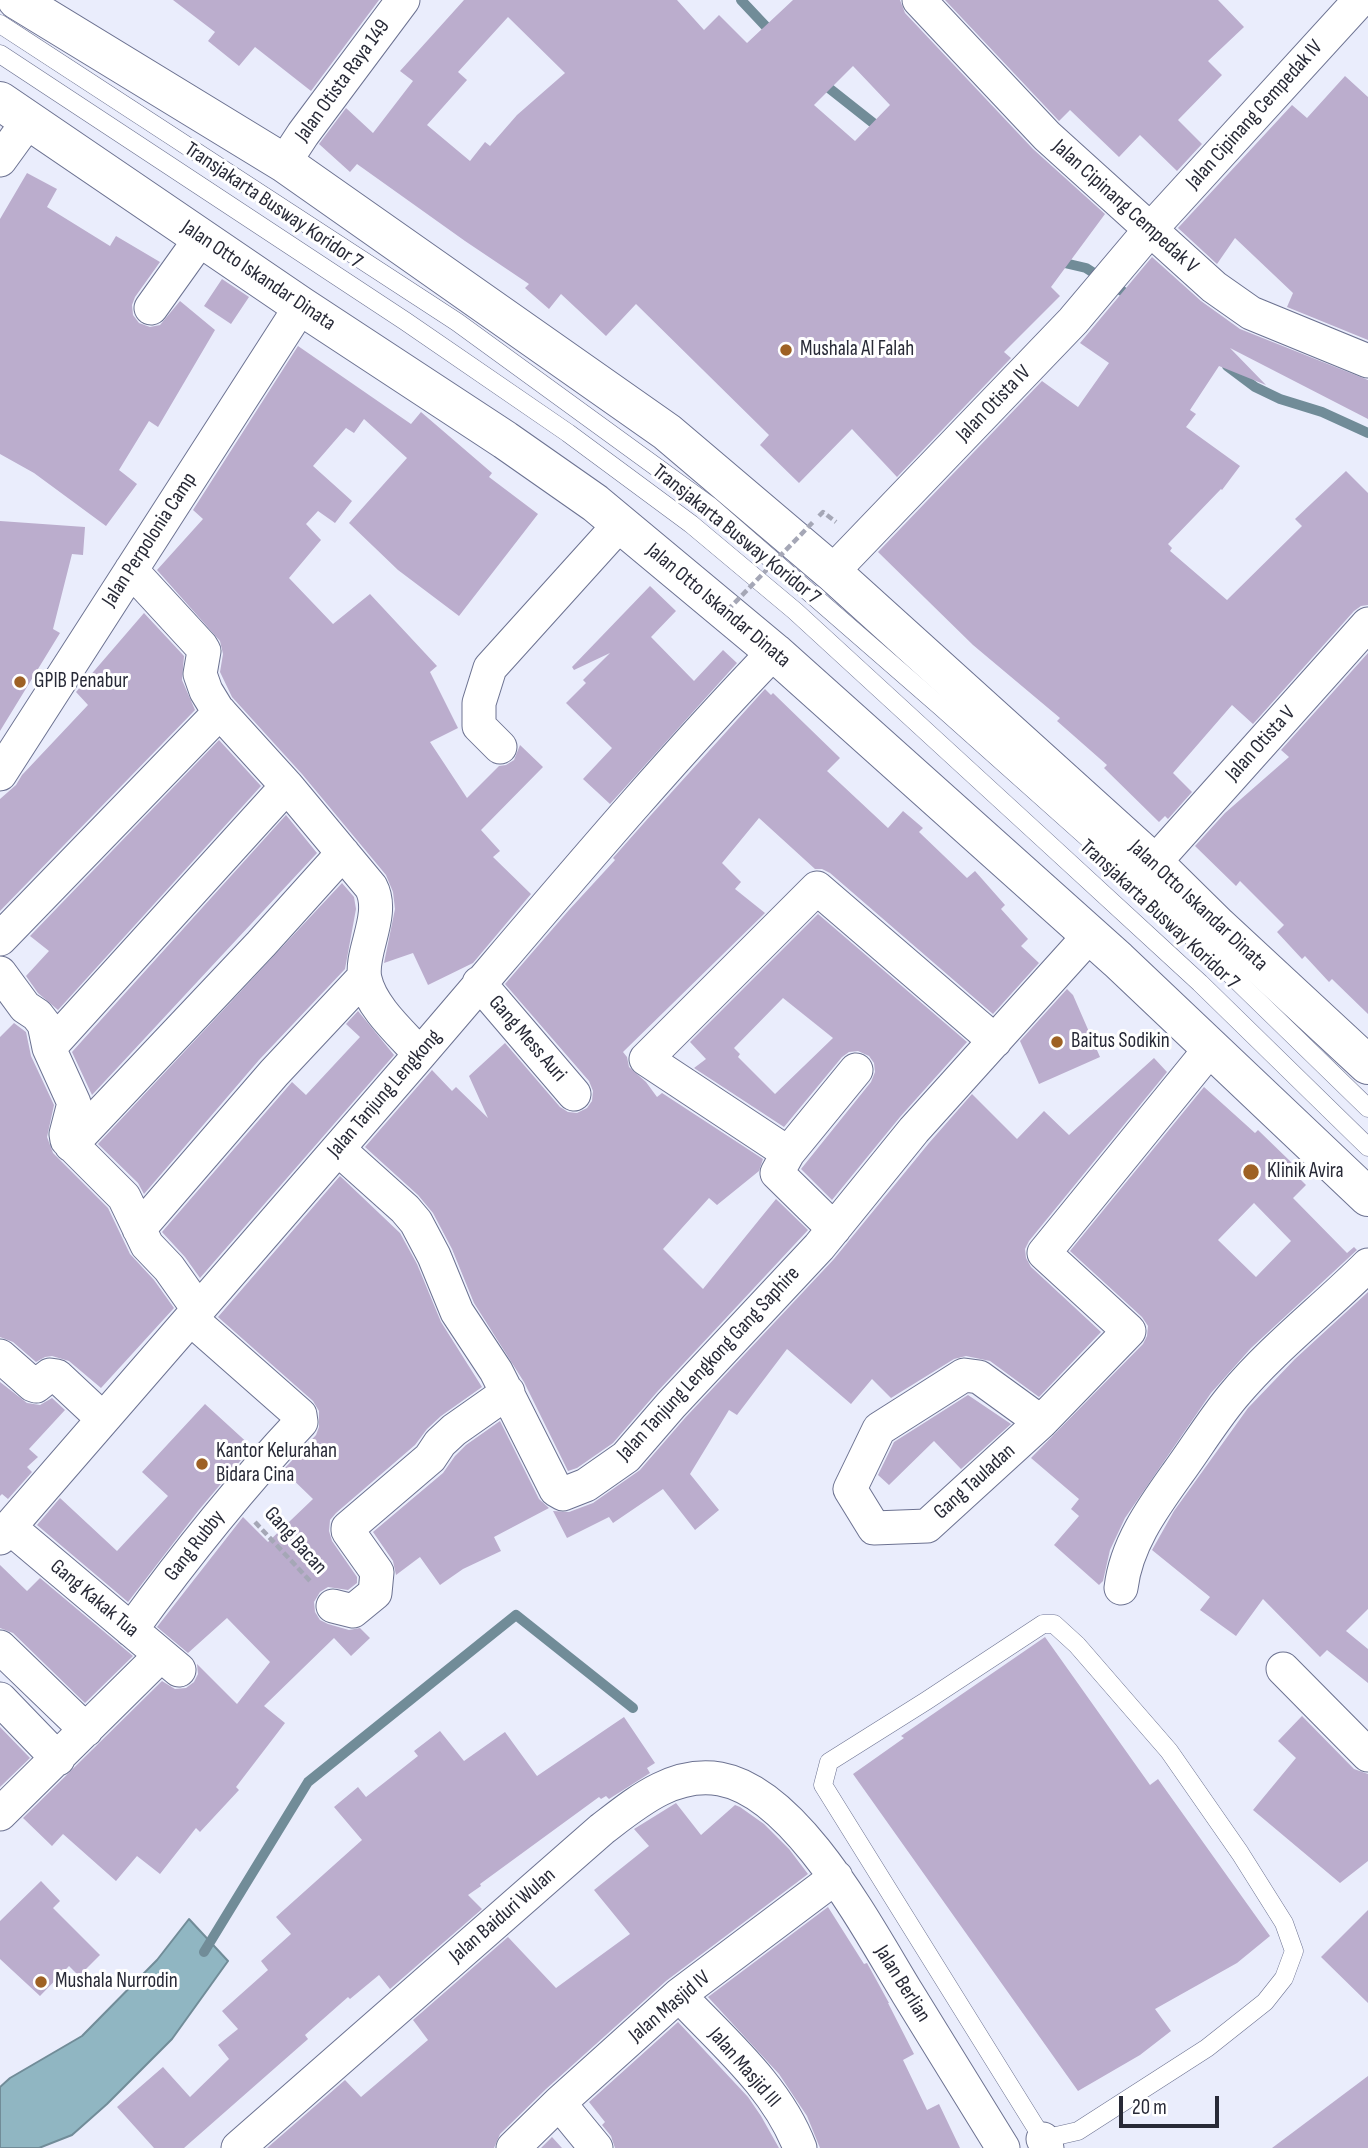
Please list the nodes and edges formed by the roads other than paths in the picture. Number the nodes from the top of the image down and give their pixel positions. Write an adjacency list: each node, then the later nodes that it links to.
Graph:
1 (16, 0): 9 (main road, Jalan Otto Iskandar Dinata)
2 (403, 0): 9 (street, Jalan Otista Raya 149)
3 (919, 0): 10 (street, Jalan Cipinang Cempedak V)
4 (1360, 0): 10 (street, Jalan Cipinang Cempedak IV)
5 (0, 24): 38 (lane, Transjakarta Busway Koridor 7)
6 (0, 54): 40 (lane, Transjakarta Busway Koridor 7)
7 (15, 111): 8 (street); 11 (main road, Jalan Otto Iskandar Dinata)
8 (0, 160)
9 (284, 163): 17 (main road, Jalan Otto Iskandar Dinata)
10 (1149, 231): 14 (street, Jalan Cipinang Cempedak V); 17 (street, Jalan Otista IV)
11 (201, 238): 12 (main road, Jalan Otto Iskandar Dinata); 13 (street)
12 (302, 306): 15 (main road, Jalan Otto Iskandar Dinata); 16 (street, Jalan Perpolonia Camp)
13 (151, 308)
14 (1368, 362)
15 (620, 524): 19 (main road, Jalan Otto Iskandar Dinata); 21 (street)
16 (131, 570): 20 (street); 22 (street, Jalan Perpolonia Camp)
17 (832, 572): 25 (main road, Jalan Otto Iskandar Dinata)
18 (1368, 624): 25 (street, Jalan Otista V)
19 (774, 652): 26 (main road, Jalan Otto Iskandar Dinata); 30 (street, Jalan Tanjung Lengkong)
20 (220, 712): 23 (street); 27 (street)
21 (500, 747)
22 (5, 753)
23 (287, 786): 24 (street); 32 (street)
24 (343, 853): 29 (street); 39 (street)
25 (1154, 863): 35 (main road, Jalan Otto Iskandar Dinata)
26 (1090, 935): 31 (street, Jalan Tanjung Lengkong Gang Saphire); 33 (main road, Jalan Otto Iskandar Dinata)
27 (0, 939)
28 (0, 973): 32 (street)
29 (364, 977): 34 (street); 44 (street)
30 (479, 984): 34 (street, Jalan Tanjung Lengkong); 37 (street, Gang Mess Auri)
31 (995, 1041): 42 (street); 45 (street, Jalan Tanjung Lengkong Gang Saphire)
32 (49, 1048): 39 (street)
33 (1211, 1048): 43 (main road, Jalan Otto Iskandar Dinata); 51 (street, Gang Tauladan)
34 (420, 1054): 41 (street, Jalan Tanjung Lengkong)
35 (1368, 1065)
36 (856, 1070): 42 (street)
37 (575, 1094)
38 (1368, 1108)
39 (71, 1145): 44 (street)
40 (1368, 1147)
41 (338, 1149): 47 (street, Jalan Tanjung Lengkong); 49 (street, Jalan Tanjung Lengkong Gang Saphire)
42 (788, 1153): 45 (street)
43 (1368, 1197)
44 (138, 1229): 47 (street)
45 (834, 1229): 49 (street, Jalan Tanjung Lengkong Gang Saphire)
46 (1368, 1265): 53 (street)
47 (195, 1314): 50 (street, Jalan Tanjung Lengkong); 55 (street, Gang Rubby)
48 (0, 1356): 50 (street)
49 (508, 1392): 54 (street)
50 (103, 1419): 52 (street, Jalan Tanjung Lengkong)
51 (1041, 1422): 51 (street, Gang Tauladan)
52 (5, 1532): 55 (street, Gang Kakak Tua)
53 (1121, 1588)
54 (333, 1606)
55 (131, 1630): 59 (street, Gang Kakak Tua)
56 (0, 1647): 59 (street)
57 (1283, 1668): 60 (street)
58 (0, 1699): 61 (street)
59 (86, 1730): 61 (street)
60 (1368, 1755)
61 (58, 1759): 62 (street)
62 (0, 1814)
63 (792, 1825): 64 (street, Jalan Berlian); 68 (street, Jalan Baiduri Wulan)
64 (836, 1877): 65 (street, Jalan Masjid IV); 72 (street, Jalan Berlian)
65 (679, 1995): 66 (street, Jalan Masjid IV); 71 (street, Jalan Masjid III)
66 (559, 2103): 69 (street, Jalan Masjid IV); 70 (street)
67 (1045, 2144): 67 (lane)
68 (238, 2148)
69 (513, 2148)
70 (596, 2148)
71 (800, 2148)
72 (1003, 2148)

